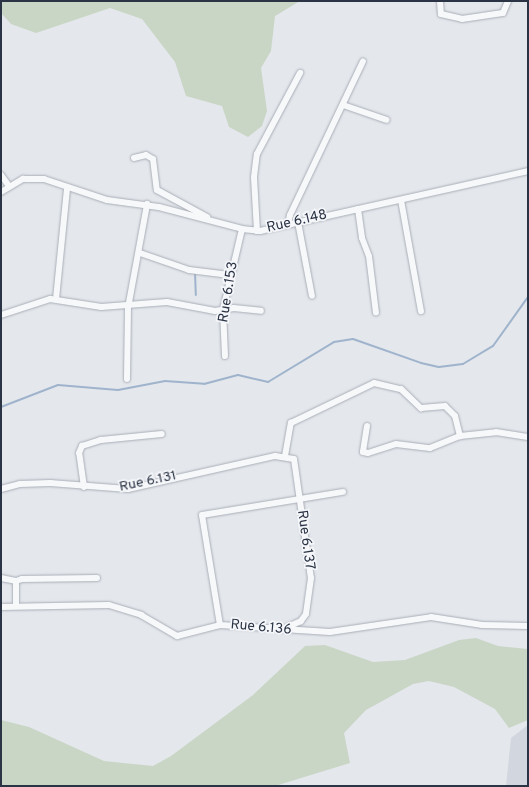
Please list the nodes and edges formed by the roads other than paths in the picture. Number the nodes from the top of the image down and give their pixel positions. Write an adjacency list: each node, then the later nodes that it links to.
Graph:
1 (440, 1): 2 (street)
2 (508, 1)
3 (363, 61): 5 (street)
4 (300, 73): 20 (street)
5 (343, 106): 6 (street); 18 (street)
6 (387, 120)
7 (134, 158): 16 (street)
8 (528, 171): 13 (street, Rue 6.148)
9 (1, 175): 10 (street)
10 (9, 186): 11 (street, Rue 6.148); 12 (street, Rue 6.148)
11 (67, 189): 14 (street, Rue 6.148); 24 (street)
12 (1, 192)
13 (401, 200): 15 (street, Rue 6.148); 28 (street)
14 (147, 204): 16 (street, Rue 6.148); 21 (street)
15 (358, 209): 17 (street, Rue 6.148); 29 (street)
16 (208, 218): 19 (street, Rue 6.148)
17 (298, 222): 18 (street, Rue 6.148); 23 (street)
18 (288, 225): 20 (street, Rue 6.148)
19 (242, 229): 20 (street, Rue 6.148); 22 (street, Rue 6.153)
20 (257, 231)
21 (140, 253): 22 (street); 25 (street)
22 (230, 275): 26 (street, Rue 6.153)
23 (312, 296)
24 (56, 299): 25 (street); 30 (street)
25 (128, 308): 26 (street); 32 (street)
26 (224, 310): 27 (street); 31 (street, Rue 6.153)
27 (261, 311)
28 (421, 311)
29 (376, 313)
30 (1, 314)
31 (224, 356)
32 (127, 379)
33 (367, 426): 35 (street)
34 (162, 434): 38 (street)
35 (460, 436): 36 (street); 37 (street)
36 (528, 437)
37 (285, 456): 38 (street, Rue 6.131); 41 (street, Rue 6.137)
38 (84, 488): 39 (street, Rue 6.131)
39 (1, 489)
40 (343, 492): 41 (street)
41 (300, 501): 47 (street); 49 (street, Rue 6.137)
42 (1, 578): 44 (street)
43 (97, 578): 44 (street)
44 (16, 581): 45 (street)
45 (16, 605): 46 (street, Rue 6.136); 47 (street, Rue 6.136)
46 (1, 607)
47 (220, 625): 49 (street, Rue 6.136)
48 (528, 626): 49 (street, Rue 6.136)
49 (281, 630)

